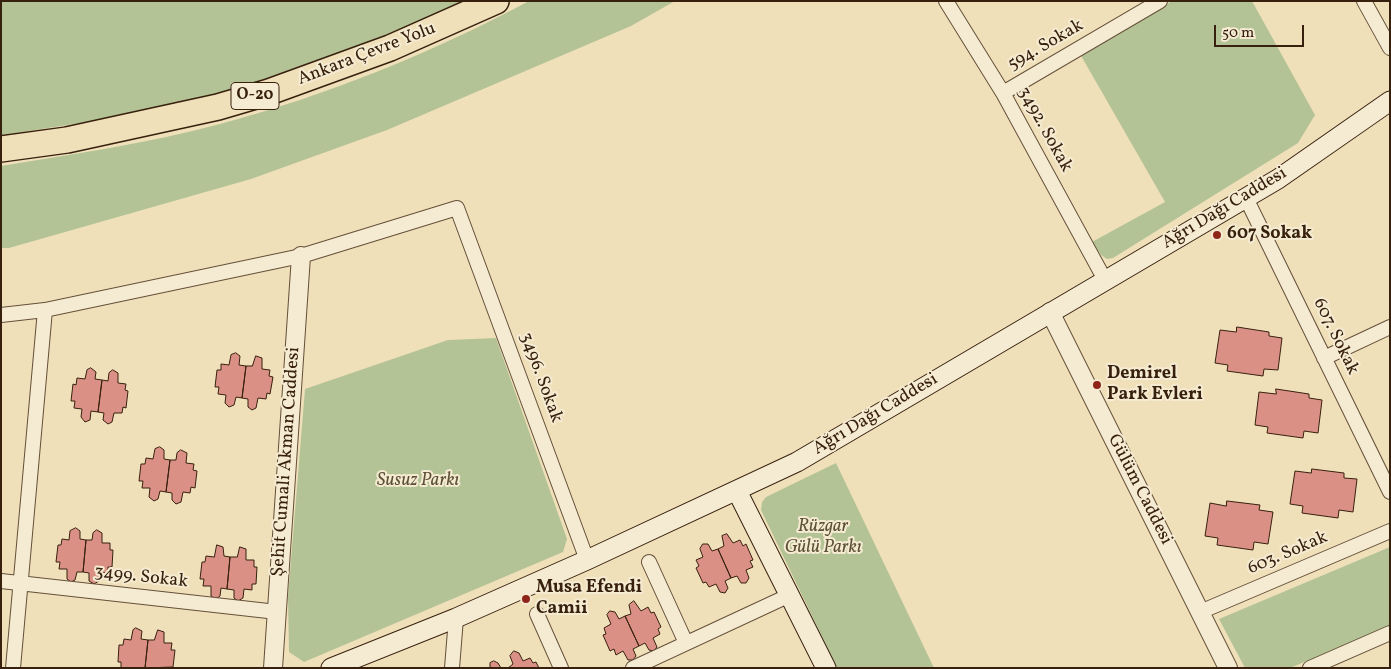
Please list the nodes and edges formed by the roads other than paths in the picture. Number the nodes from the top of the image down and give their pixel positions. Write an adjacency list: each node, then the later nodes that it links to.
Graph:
1 (496, 1): 8 (highway, Ankara Çevre Yolu / O-20)
2 (946, 1): 6 (street, 3492. Sokak)
3 (1160, 1): 6 (street, 594. Sokak)
4 (1364, 1): 5 (street)
5 (1390, 48)
6 (1003, 93): 11 (street, 3492. Sokak)
7 (1390, 101): 9 (main road, Ağrı Dağı Caddesi)
8 (1, 149)
9 (1246, 198): 11 (main road, Ağrı Dağı Caddesi); 16 (street, 607. Sokak)
10 (301, 256): 12 (street); 20 (street, 3496. Sokak); 25 (street, Şehit Cumali Akman Caddesi)
11 (1105, 280): 13 (main road, Ağrı Dağı Caddesi)
12 (45, 310): 14 (street); 23 (street)
13 (1050, 312): 17 (main road, Ağrı Dağı Caddesi); 26 (street, Gülüm Caddesi)
14 (1, 315)
15 (1390, 327): 16 (street)
16 (1324, 358): 18 (street, 607. Sokak)
17 (737, 491): 20 (main road, Ağrı Dağı Caddesi); 24 (main road)
18 (1390, 492)
19 (1390, 531): 26 (street, 603. Sokak)
20 (587, 560): 28 (main road, Ağrı Dağı Caddesi)
21 (649, 562): 30 (street)
22 (1, 581): 23 (street, 3499. Sokak)
23 (20, 584): 25 (street, 3499. Sokak); 31 (street)
24 (790, 595): 30 (street); 37 (main road)
25 (277, 612): 32 (street, Şehit Cumali Akman Caddesi)
26 (1200, 612): 38 (street, Gülüm Caddesi)
27 (537, 614): 35 (street)
28 (456, 618): 33 (main road, Ağrı Dağı Caddesi); 34 (street)
29 (1390, 633): 39 (street)
30 (686, 643): 36 (street)
31 (13, 668)
32 (273, 668)
33 (331, 668)
34 (452, 668)
35 (561, 668)
36 (633, 668)
37 (826, 668)
38 (1228, 668)
39 (1310, 668)

